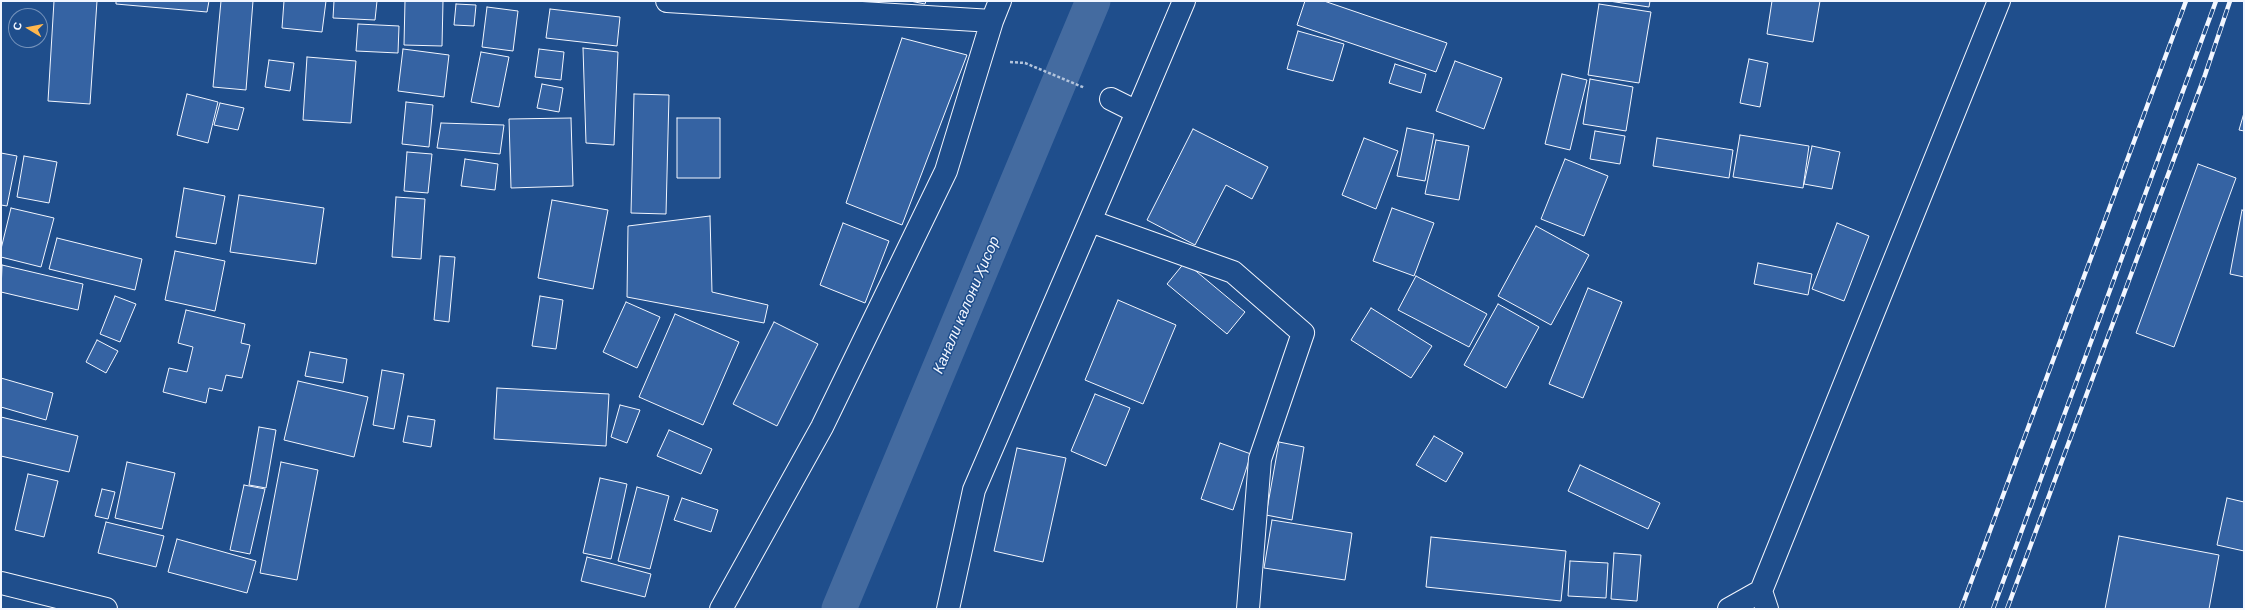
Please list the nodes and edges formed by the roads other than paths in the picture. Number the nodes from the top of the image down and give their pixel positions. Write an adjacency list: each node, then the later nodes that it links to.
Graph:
1 (666, 1): 5 (street)
2 (1000, 1): 5 (street)
3 (1184, 1): 7 (street)
4 (1999, 1): 10 (street)
5 (992, 21): 12 (street)
6 (1111, 99): 7 (street)
7 (1137, 112): 8 (street)
8 (1090, 221): 13 (street); 14 (street)
9 (1, 583): 11 (street)
10 (1764, 600): 15 (street)
11 (106, 609)
12 (721, 609)
13 (948, 609)
14 (1248, 609)
15 (1729, 609)

